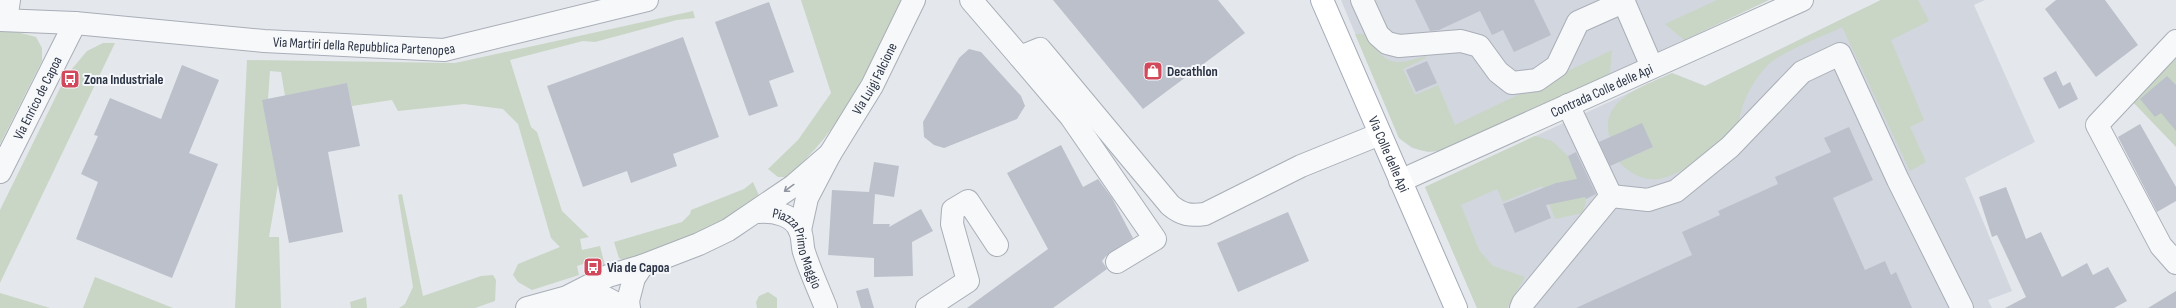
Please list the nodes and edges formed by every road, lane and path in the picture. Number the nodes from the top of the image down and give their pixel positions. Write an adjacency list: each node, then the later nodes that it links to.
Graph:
1 (647, 0): 9 (street, Via Martiri della Repubblica Partenopea)
2 (914, 0): 15 (street, Via Luigi Falcione)
3 (971, 0): 11 (street)
4 (1322, 0): 14 (main road, Via Colle delle Api)
5 (1362, 0): 7 (street)
6 (1802, 0): 12 (street, Contrada Colle delle Api)
7 (1623, 1): 12 (street)
8 (5, 14): 9 (street, Via Martiri della Repubblica Partenopea)
9 (75, 23): 16 (street, Via Enrico de Capoa)
10 (2176, 41): 23 (street)
11 (1020, 57): 14 (street); 22 (street)
12 (1652, 67): 13 (street, Contrada Colle delle Api)
13 (1568, 105): 17 (street, Contrada Colle delle Api); 18 (street)
14 (1380, 134): 17 (main road, Via Colle delle Api)
15 (830, 154): 19 (street, Via Luigi Falcione, one-way to 19); 20 (street, Via Luigi Falcione)
16 (0, 172)
17 (1400, 180): 31 (main road, Via Colle delle Api)
18 (1611, 196): 32 (street); 33 (street)
19 (758, 212): 20 (street, Piazza Primo Maggio); 24 (street, Piazza Primo Maggio)
20 (800, 230): 29 (street, Piazza Primo Maggio)
21 (996, 245): 30 (street)
22 (1117, 262)
23 (2176, 263)
24 (642, 266): 25 (street); 28 (street)
25 (567, 297): 26 (street); 27 (street)
26 (527, 308)
27 (624, 308)
28 (629, 308)
29 (826, 308)
30 (927, 308)
31 (1456, 308)
32 (1521, 308)
33 (1962, 308)

